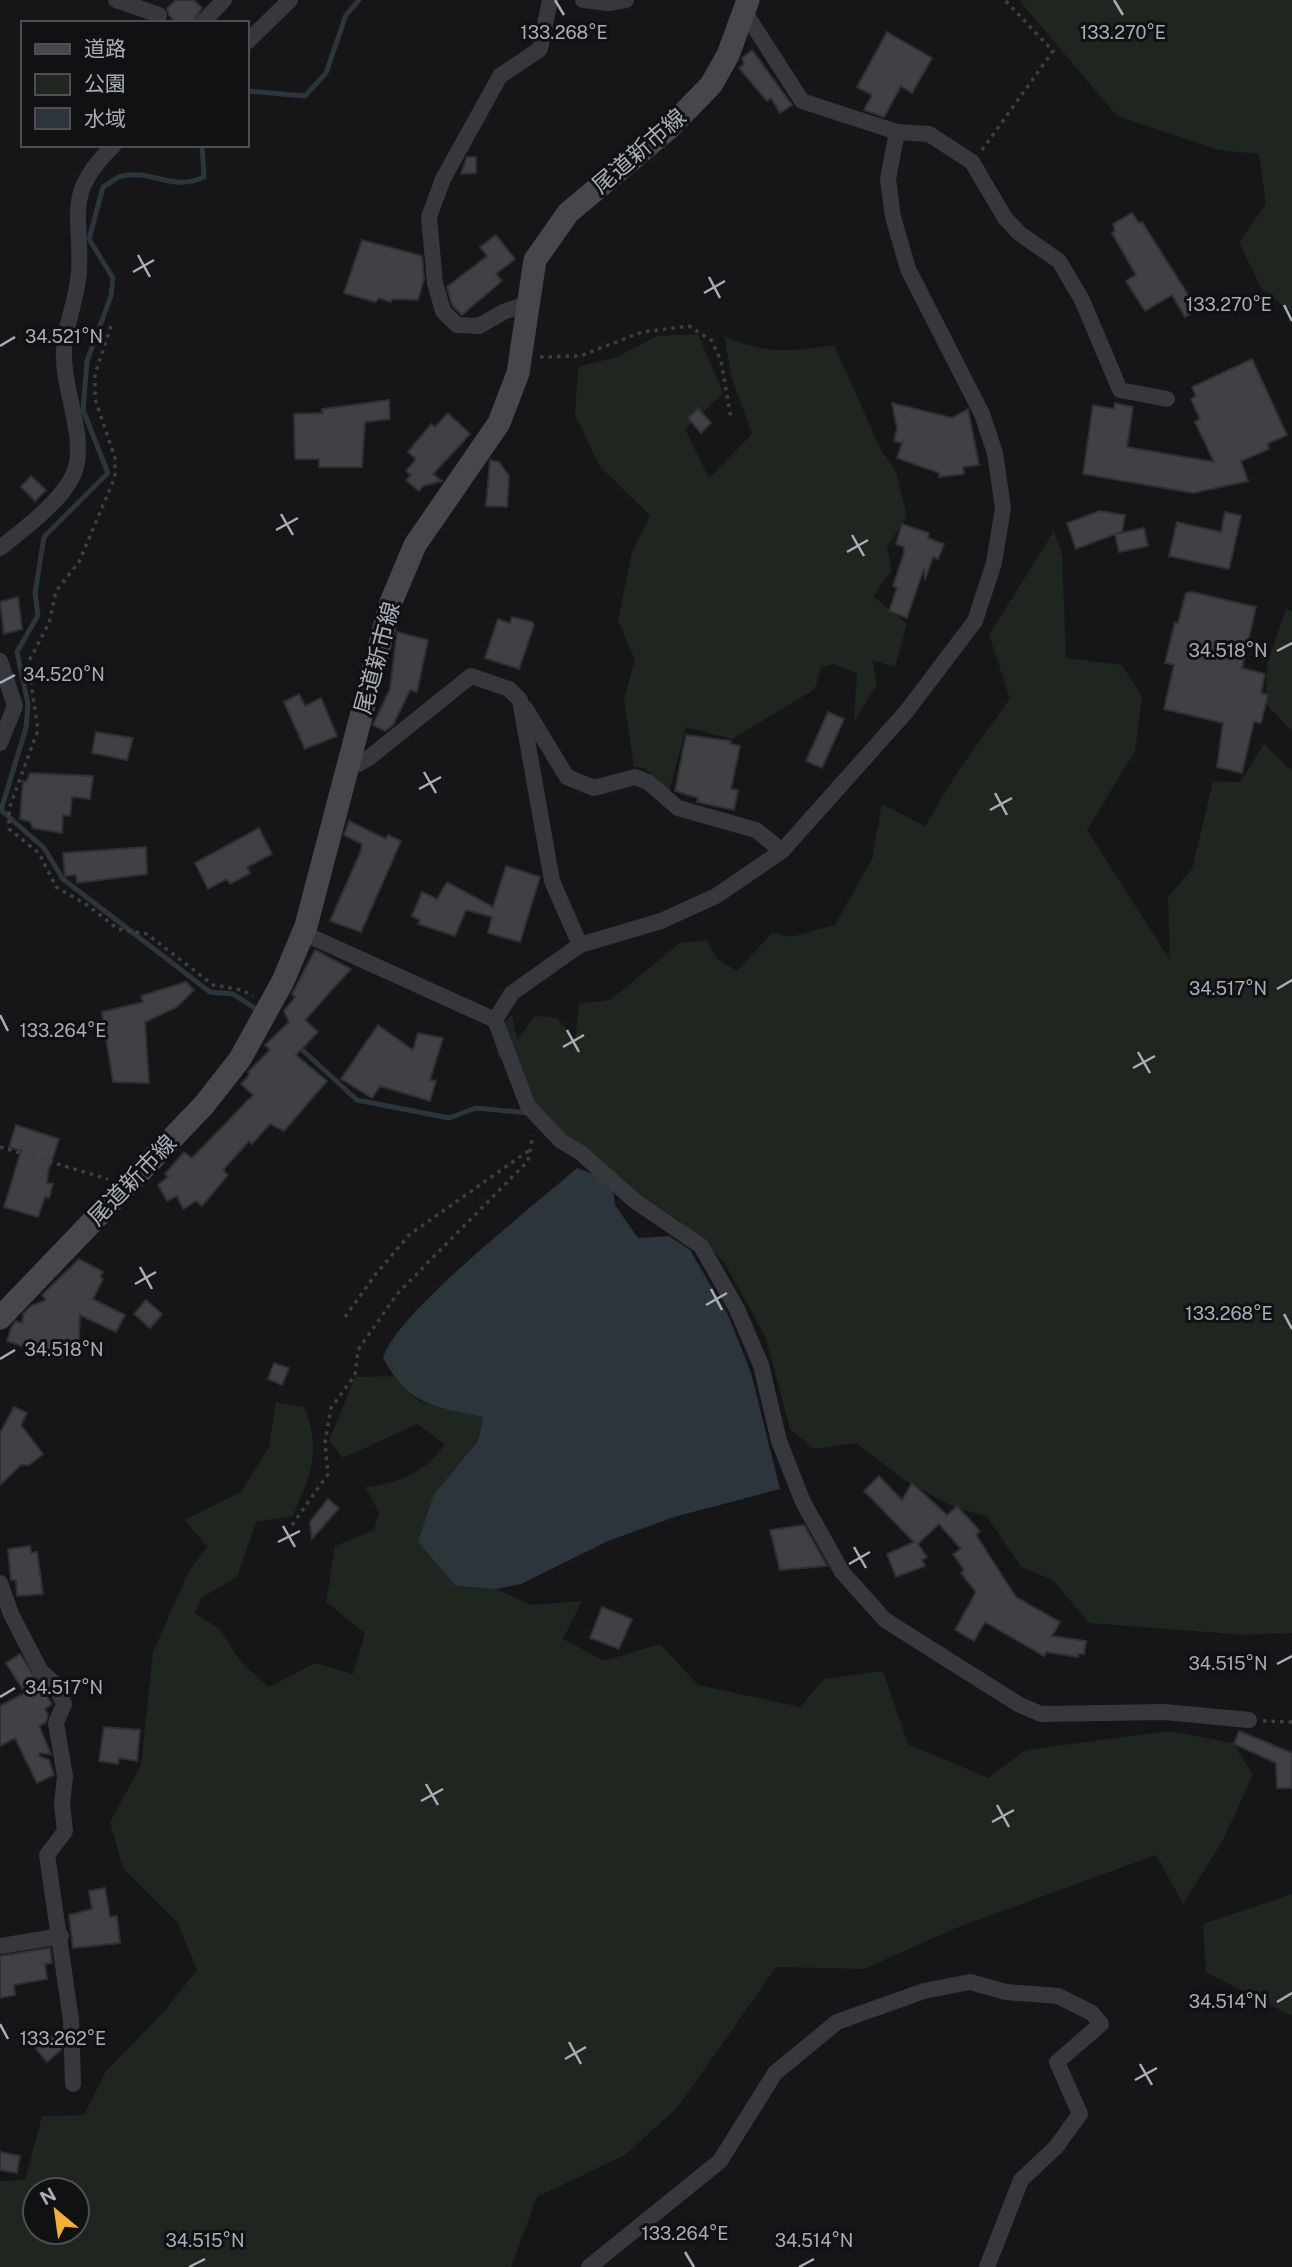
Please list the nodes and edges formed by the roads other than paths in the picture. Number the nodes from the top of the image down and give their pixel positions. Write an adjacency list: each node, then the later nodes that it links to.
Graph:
1 (116, 0): 8 (street)
2 (224, 0): 9 (street)
3 (290, 0): 10 (street)
4 (550, 0): 13 (street)
5 (583, 0): 6 (street)
6 (626, 0)
7 (743, 4): 11 (street); 13 (main road, 尾道新市線)
8 (159, 12)
9 (204, 21)
10 (248, 41)
11 (897, 132): 14 (street); 20 (street)
12 (112, 147): 15 (street)
13 (526, 304): 19 (main road, 尾道新市線)
14 (1167, 400)
15 (0, 548)
16 (0, 661): 18 (street)
17 (520, 700): 19 (street); 20 (street); 22 (street)
18 (0, 743)
19 (349, 763): 21 (main road, 尾道新市線)
20 (782, 851): 22 (street)
21 (303, 933): 23 (street); 24 (main road, 尾道新市線)
22 (580, 945): 23 (street)
23 (495, 1020): 26 (street)
24 (0, 1318)
25 (0, 1583): 27 (street)
26 (1250, 1720)
27 (61, 1936): 28 (street); 29 (street)
28 (0, 1946)
29 (73, 2084)
30 (589, 2267): 31 (street)
31 (987, 2267)

